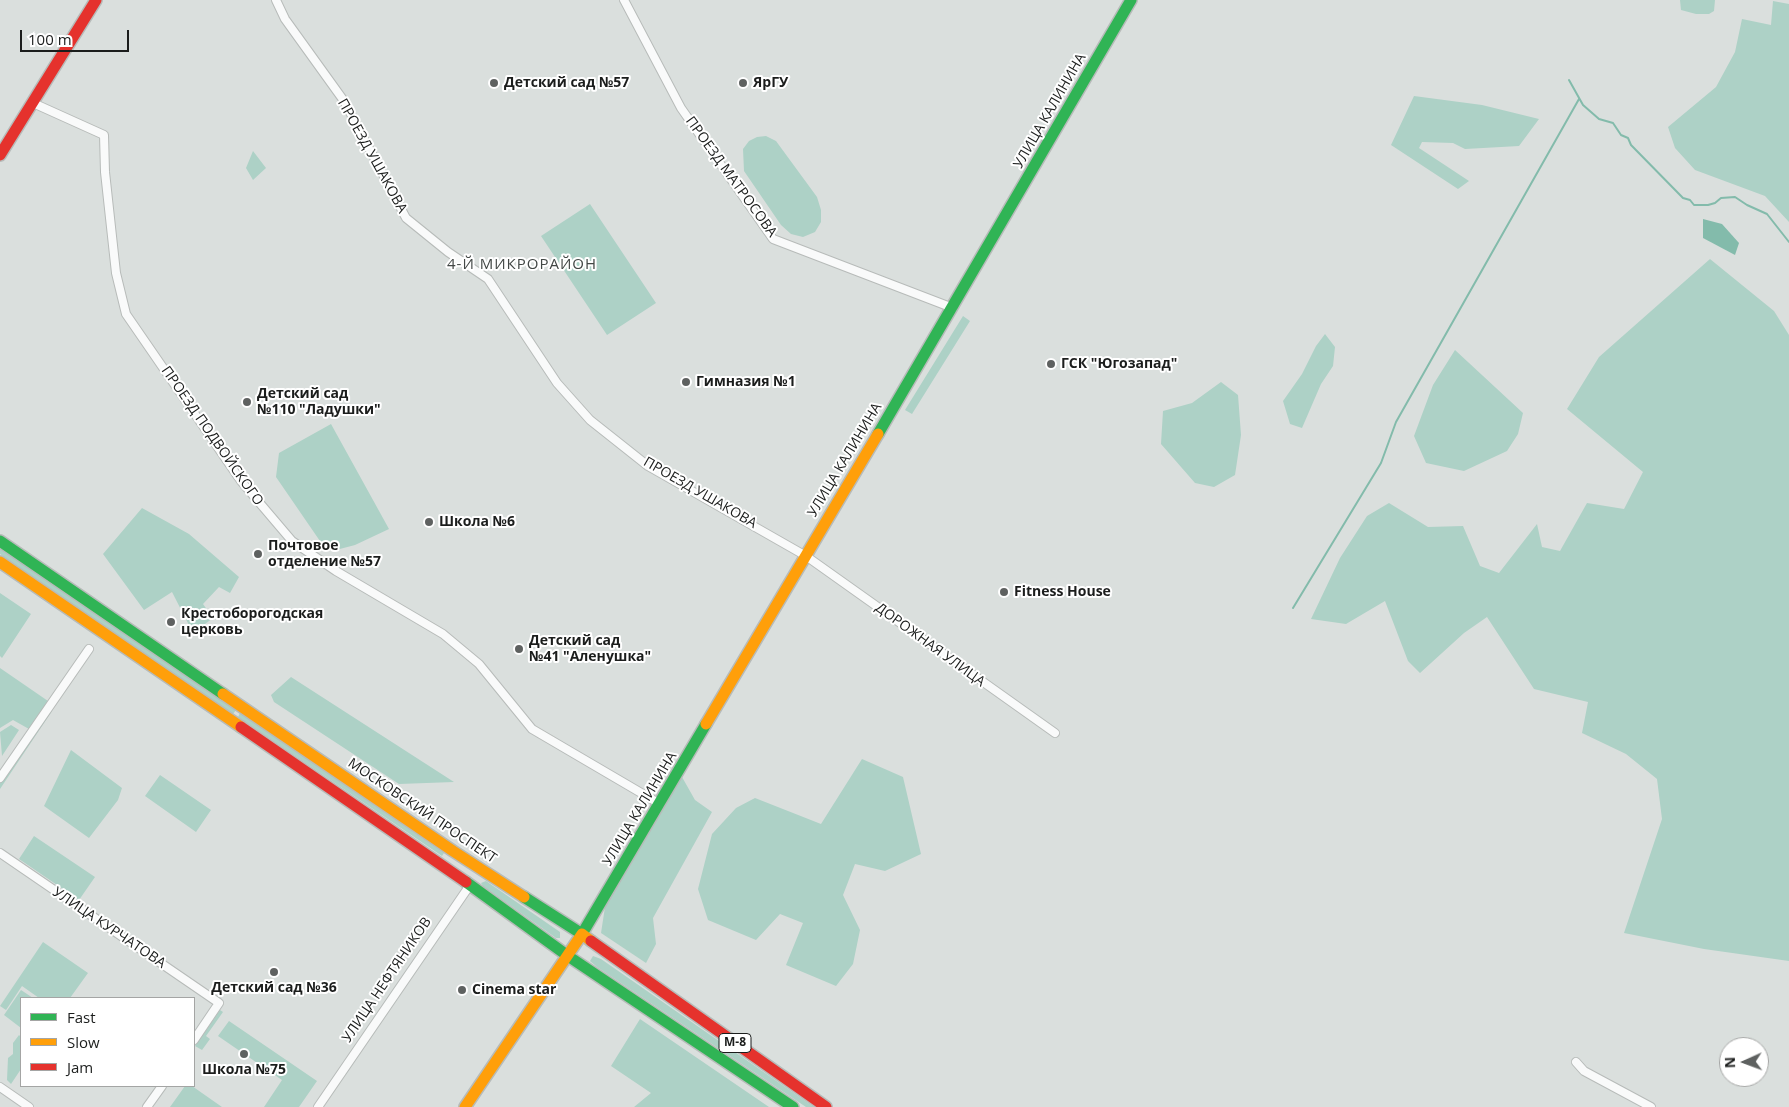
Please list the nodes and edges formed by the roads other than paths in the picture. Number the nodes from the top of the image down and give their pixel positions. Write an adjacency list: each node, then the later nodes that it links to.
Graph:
1 (96, 0): 5 (main road)
2 (276, 0): 9 (street, ПРОЕЗД УШАКОВА)
3 (624, 0): 7 (street, ПРОЕЗД МАТРОСОВА)
4 (1131, 0): 7 (main road, УЛИЦА КАЛИНИНА)
5 (33, 103): 6 (main road); 14 (street, ПРОЕЗД ПОДВОЙСКОГО)
6 (0, 155)
7 (953, 308): 9 (main road, УЛИЦА КАЛИНИНА)
8 (0, 541): 15 (main road, МОСКОВСКИЙ ПРОСПЕКТ)
9 (806, 556): 12 (street, ДОРОЖНАЯ УЛИЦА); 14 (main road, УЛИЦА КАЛИНИНА)
10 (0, 562): 17 (main road)
11 (89, 649): 13 (street)
12 (1055, 733)
13 (0, 778)
14 (660, 804): 20 (main road, УЛИЦА КАЛИНИНА)
15 (453, 851): 17 (main road); 18 (main road, МОСКОВСКИЙ ПРОСПЕКТ)
16 (0, 853): 22 (street, УЛИЦА КУРЧАТОВА)
17 (443, 865): 19 (main road)
18 (481, 870): 19 (main road, УЛИЦА НЕФТЯНИКОВ); 20 (main road, МОСКОВСКИЙ ПРОСПЕКТ)
19 (470, 885): 21 (main road); 28 (street, УЛИЦА НЕФТЯНИКОВ)
20 (582, 934): 21 (main road, УЛИЦА КАЛИНИНА); 31 (main road, МОСКОВСКИЙ ПРОСПЕКТ / М-8)
21 (568, 956): 29 (main road, УЛИЦА КАЛИНИНА); 30 (main road, М-8)
22 (195, 1039)
23 (1576, 1062): 32 (street)
24 (0, 1087): 26 (street)
25 (161, 1087): 27 (street)
26 (29, 1107)
27 (148, 1107)
28 (318, 1107)
29 (465, 1107)
30 (793, 1107)
31 (826, 1107)
32 (1651, 1107)

